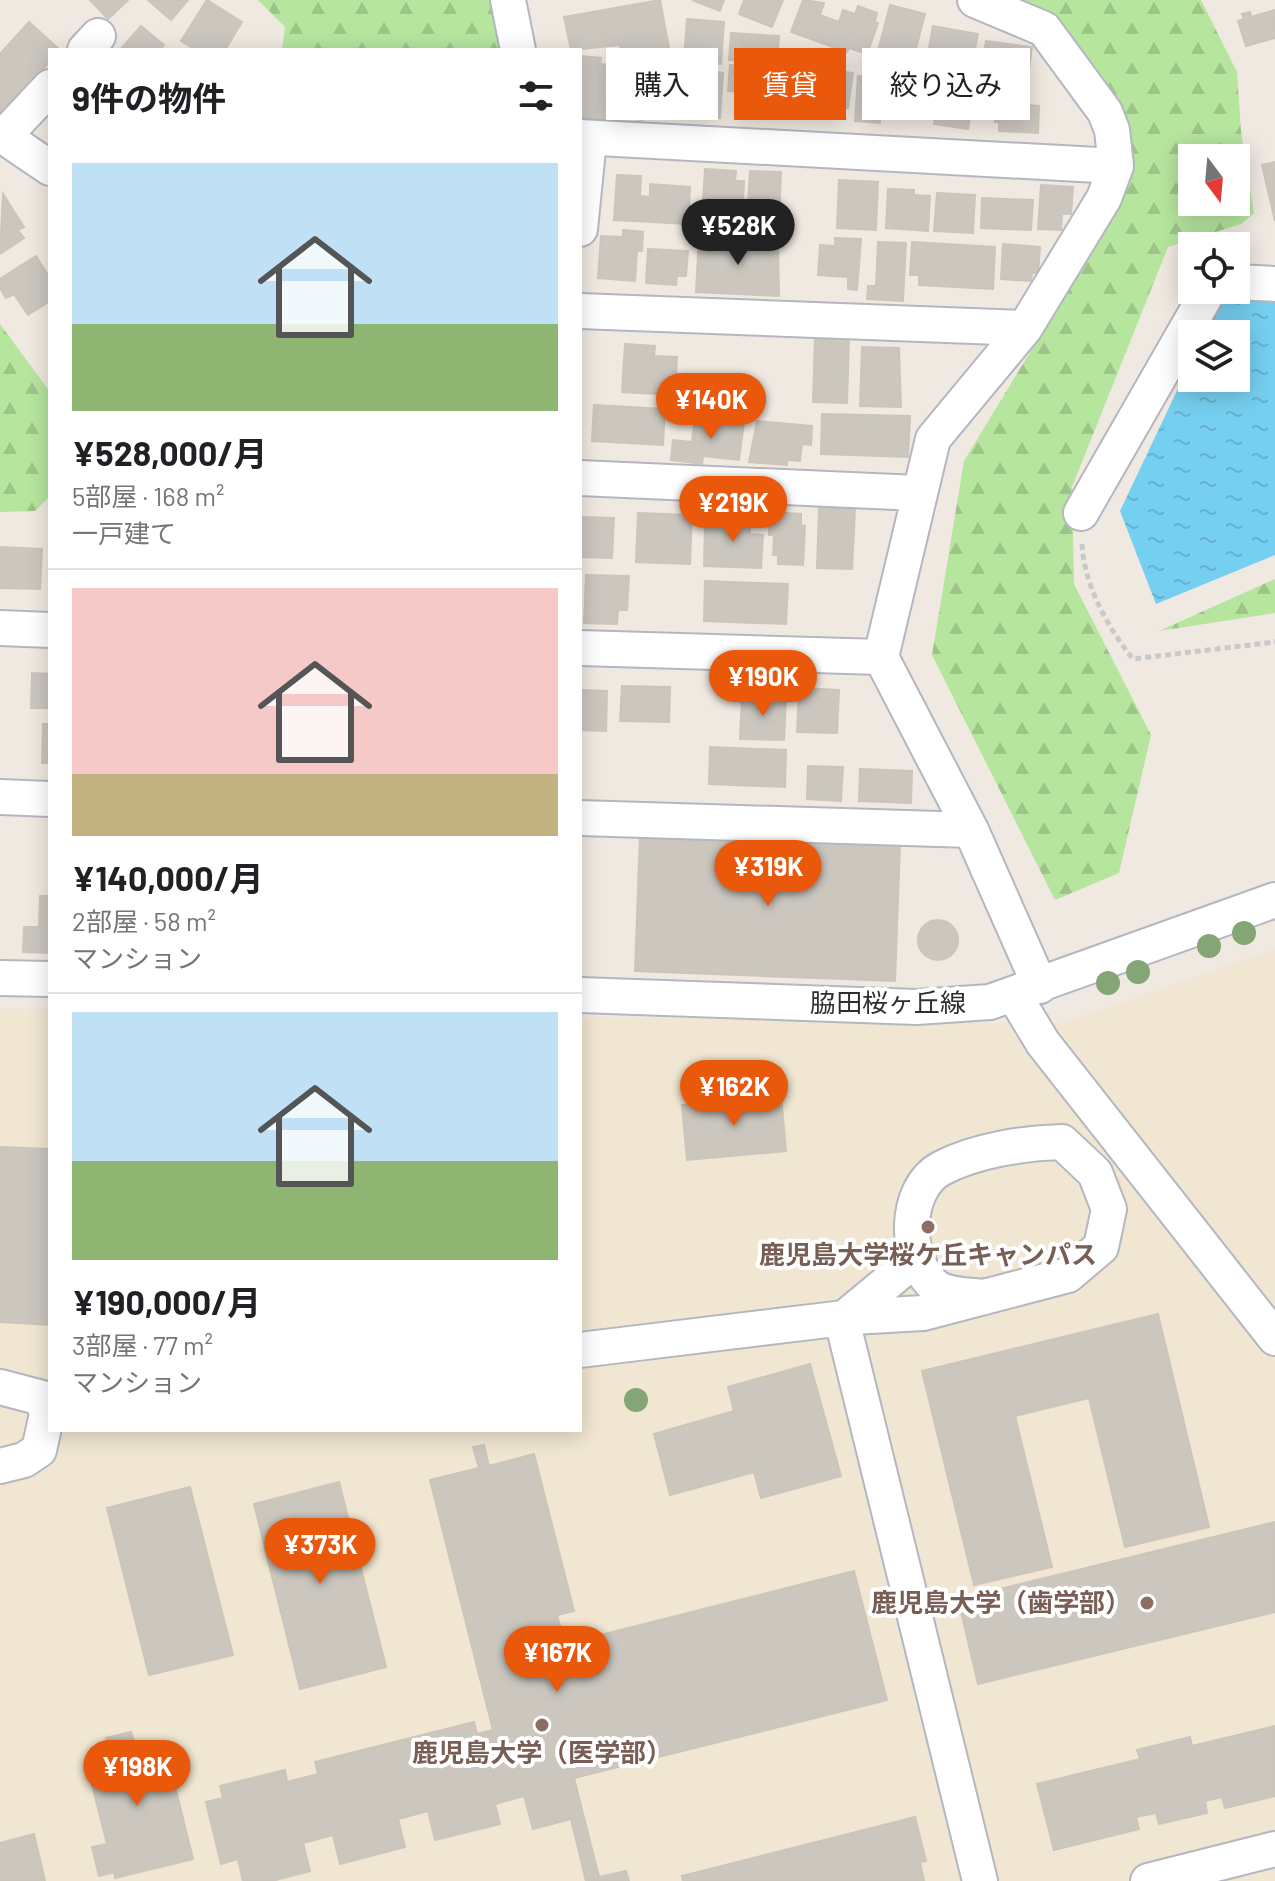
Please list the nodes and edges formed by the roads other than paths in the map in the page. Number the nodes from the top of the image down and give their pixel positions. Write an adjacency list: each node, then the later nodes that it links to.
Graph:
1 (508, 0): 3 (street)
2 (975, 0): 7 (street)
3 (518, 48)
4 (48, 89): 5 (street)
5 (2, 135): 8 (street)
6 (584, 138): 7 (street); 9 (street)
7 (1116, 166): 14 (street)
8 (48, 167)
9 (582, 184)
10 (1250, 283): 11 (street)
11 (1275, 284)
12 (1201, 304): 17 (street)
13 (582, 311): 14 (street)
14 (1025, 328): 16 (street)
15 (582, 478): 16 (street)
16 (918, 493): 19 (street)
17 (1081, 513)
18 (582, 648): 19 (street)
19 (881, 657): 23 (street)
20 (0, 797): 21 (street)
21 (48, 799)
22 (582, 818): 23 (street)
23 (971, 830): 27 (street)
24 (1275, 900): 27 (street, 脇田桜ヶ丘線)
25 (0, 978): 26 (street)
26 (48, 979)
27 (1027, 991): 28 (street, 脇田桜ヶ丘線); 29 (street)
28 (582, 995)
29 (1093, 1107): 30 (street); 34 (street)
30 (1062, 1142): 31 (street); 32 (street)
31 (918, 1257): 32 (street); 33 (street)
32 (985, 1297): 33 (street)
33 (842, 1320): 35 (street); 40 (street)
34 (1275, 1338)
35 (582, 1350)
36 (0, 1387): 37 (street)
37 (46, 1398): 38 (street)
38 (0, 1466)
39 (1275, 1849): 41 (street)
40 (980, 1881)
41 (1148, 1881)

